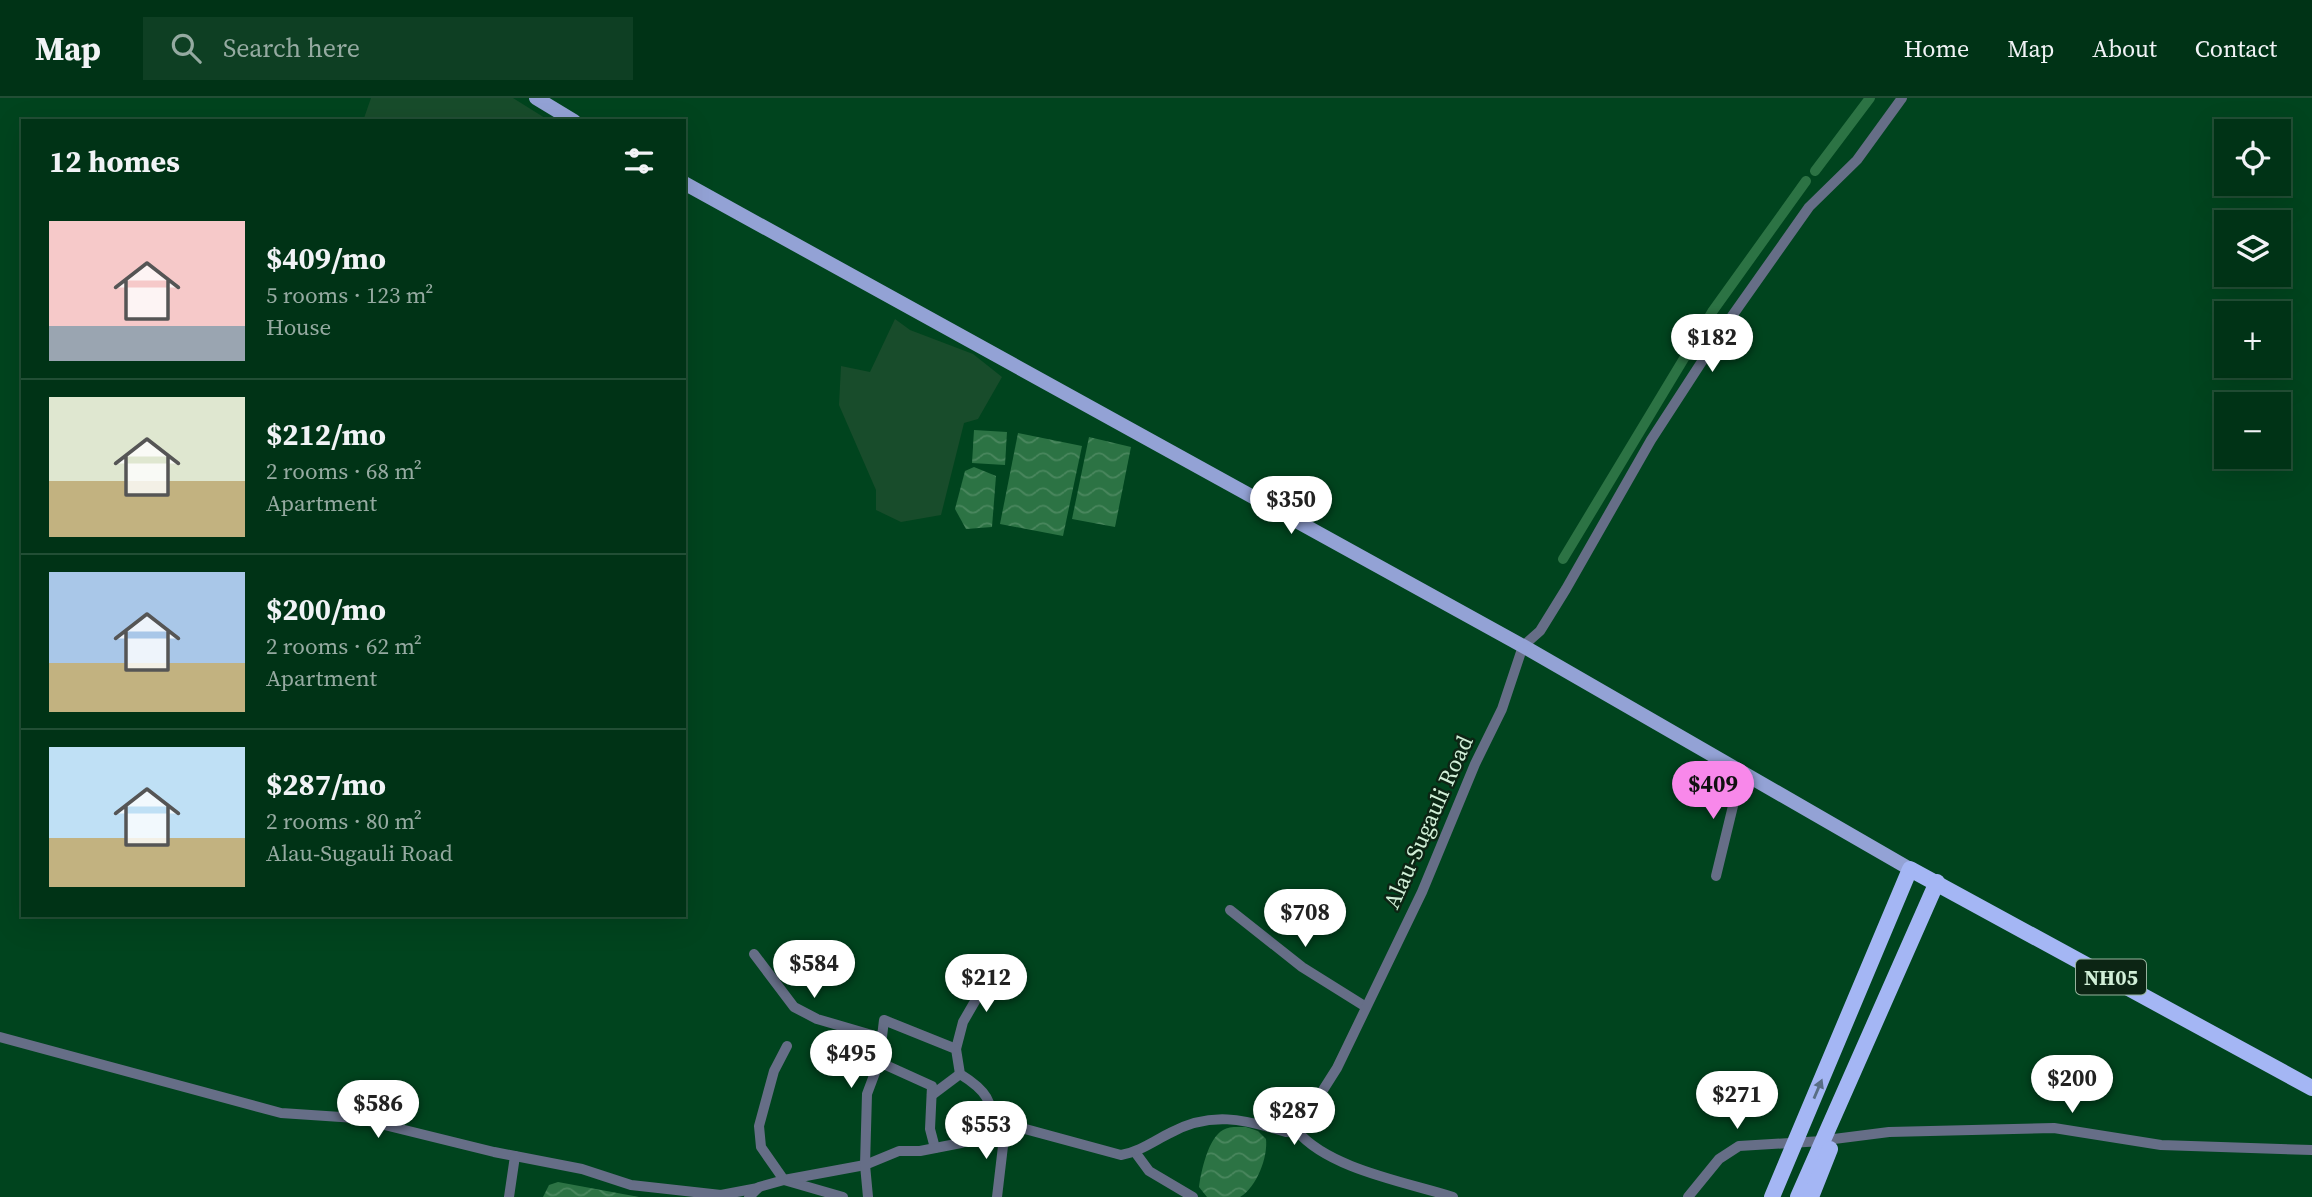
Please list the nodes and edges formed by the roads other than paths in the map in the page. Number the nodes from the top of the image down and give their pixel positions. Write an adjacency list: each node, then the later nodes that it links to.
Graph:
1 (536, 98): 3 (main road)
2 (1902, 98): 5 (street, Alau-Sugauli Road)
3 (571, 119)
4 (686, 184): 5 (main road, NH05)
5 (1524, 646): 6 (main road, NH05); 13 (street, Alau-Sugauli Road)
6 (1741, 773): 7 (main road, NH05); 8 (street)
7 (1910, 869): 9 (highway, NH05); 25 (highway, one-way to 7)
8 (1716, 876)
9 (1937, 882): 20 (highway, NH05); 24 (highway)
10 (1230, 910): 13 (street)
11 (754, 954): 15 (street)
12 (993, 970): 17 (street)
13 (1366, 1007): 23 (street, Alau-Sugauli Road)
14 (0, 1037): 29 (street)
15 (882, 1038): 17 (street); 18 (street)
16 (787, 1046): 31 (street)
17 (956, 1049): 19 (street)
18 (879, 1062): 21 (street); 30 (street)
19 (960, 1074): 21 (street); 22 (street)
20 (2312, 1088)
21 (932, 1095): 26 (street)
22 (1000, 1131): 26 (street); 28 (street); 37 (street)
23 (1297, 1131): 28 (street); 39 (street)
24 (1828, 1140): 25 (street); 27 (street); 42 (highway); 43 (highway)
25 (1795, 1144): 40 (street); 41 (highway)
26 (935, 1148): 30 (street)
27 (2312, 1150)
28 (1135, 1153): 38 (street)
29 (515, 1156): 32 (street); 33 (street)
30 (865, 1165): 31 (street); 36 (street)
31 (784, 1180): 32 (street); 35 (street)
32 (759, 1187): 34 (street)
33 (509, 1197)
34 (750, 1197)
35 (842, 1197)
36 (868, 1197)
37 (997, 1197)
38 (1193, 1197)
39 (1453, 1197)
40 (1688, 1197)
41 (1772, 1197)
42 (1798, 1197)
43 (1811, 1197)

